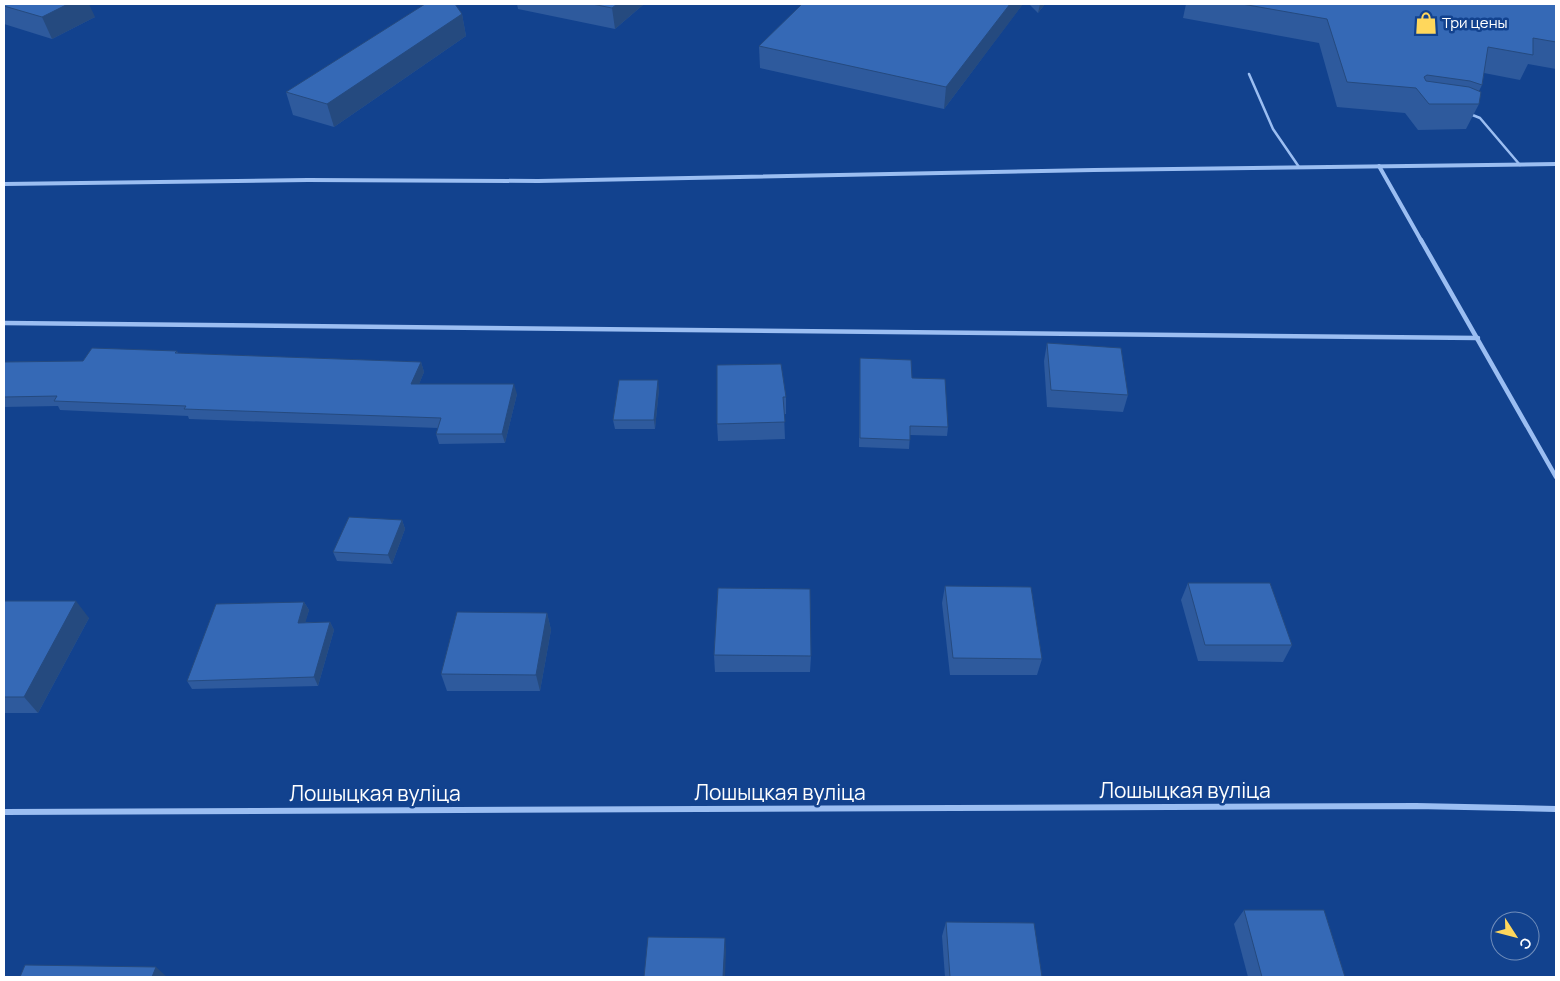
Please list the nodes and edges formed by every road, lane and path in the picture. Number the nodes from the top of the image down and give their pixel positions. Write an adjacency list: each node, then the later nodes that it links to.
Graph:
1 (1249, 74): 6 (lane)
2 (1465, 112): 4 (lane)
3 (1556, 164): 4 (street)
4 (1520, 165): 5 (street)
5 (1379, 166): 6 (street); 9 (street)
6 (1299, 167): 7 (street)
7 (4, 184)
8 (4, 322): 9 (street)
9 (1478, 338): 10 (street)
10 (1556, 477)
11 (1556, 809): 12 (street, Лошыцкая вуліца)
12 (4, 812)

